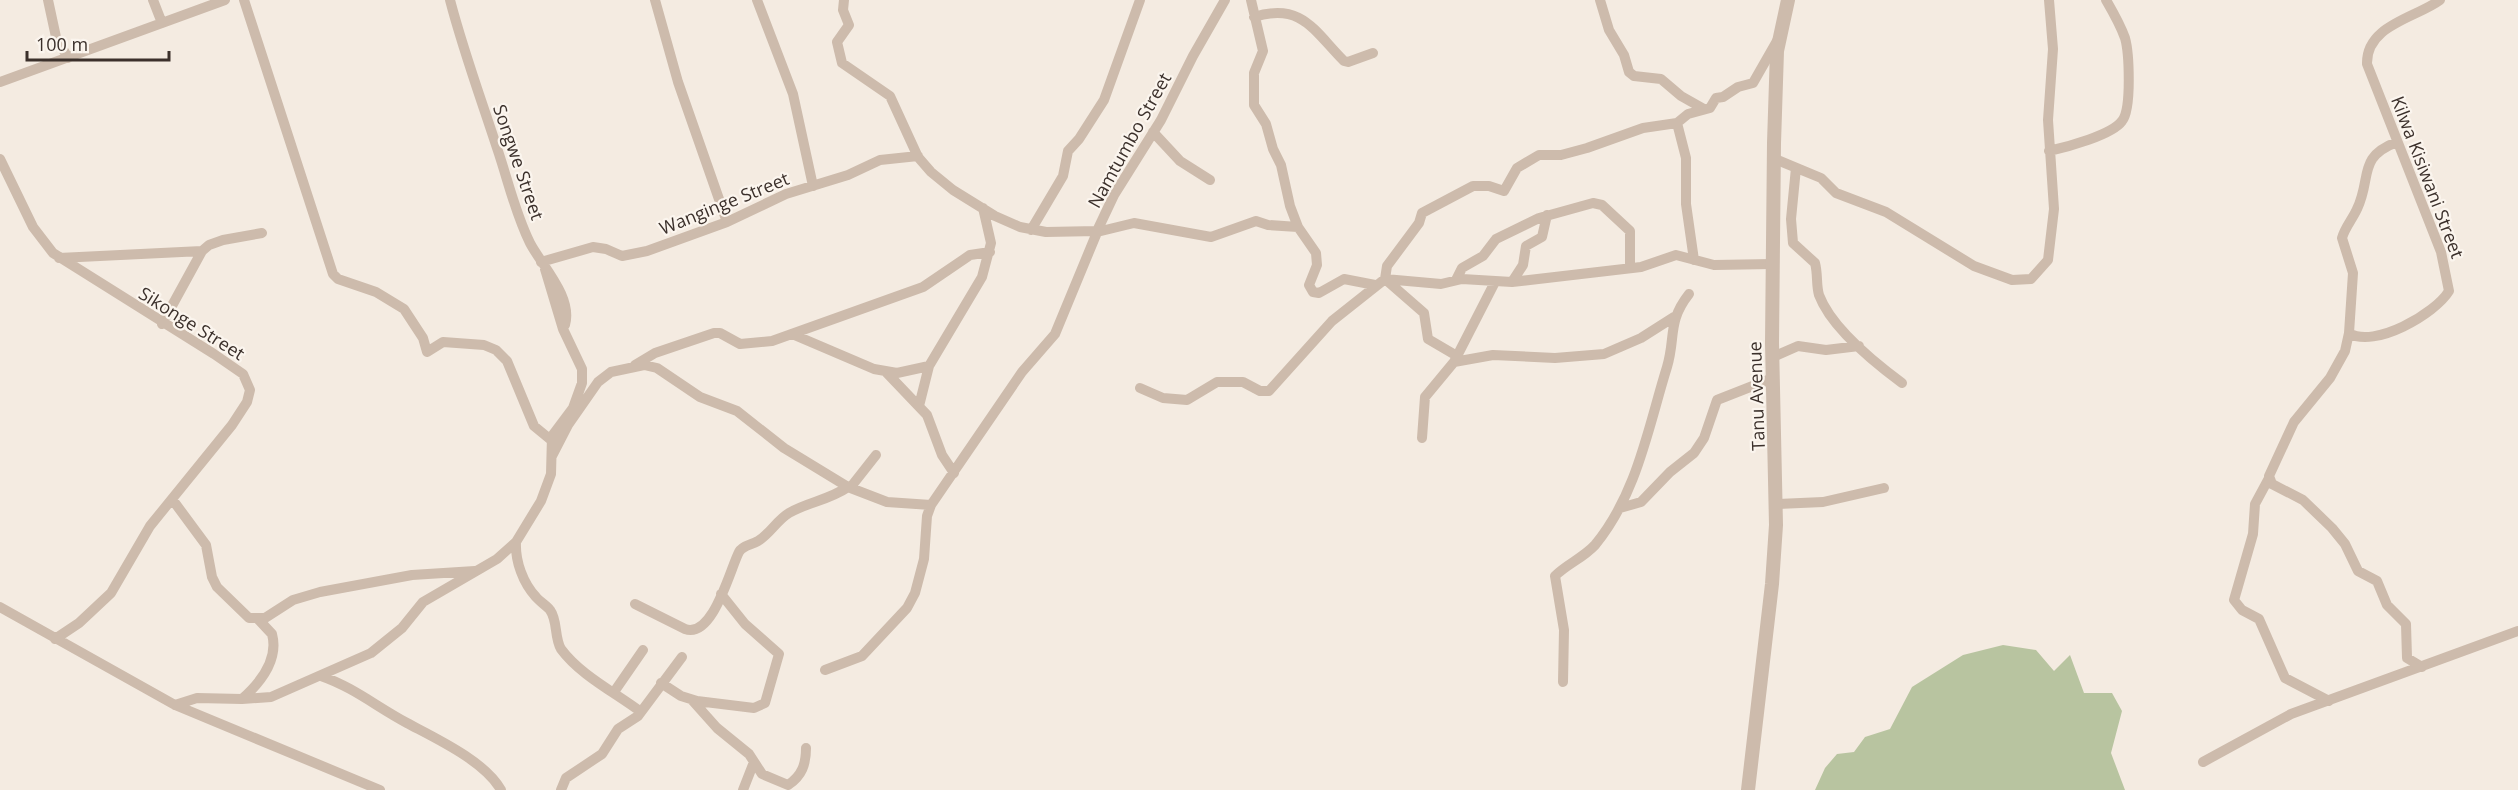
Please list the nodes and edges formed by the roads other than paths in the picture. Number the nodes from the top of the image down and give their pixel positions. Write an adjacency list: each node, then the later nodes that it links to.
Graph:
1 (48, 0): 22 (street)
2 (153, 0): 19 (street)
3 (225, 0): 19 (street)
4 (244, 0): 69 (street)
5 (450, 0): 47 (street, Songwe Street)
6 (655, 0): 37 (street)
7 (757, 0): 34 (street)
8 (844, 0): 29 (street, Namtumbo Street)
9 (1140, 0): 39 (street)
10 (1227, 0): 26 (street, Namtumbo Street)
11 (1251, 0): 18 (street)
12 (1275, 0): 18 (street)
13 (1600, 0): 24 (street)
14 (1788, 0): 20 (street, Tanu Avenue)
15 (2049, 0): 28 (street)
16 (2106, 0): 28 (street)
17 (2440, 0): 27 (street, Kilwa Kisiwani Street)
18 (1254, 15): 21 (street); 38 (street)
19 (162, 23): 22 (street)
20 (1780, 36): 24 (street); 31 (street, Tanu Avenue)
21 (1373, 52)
22 (68, 58): 23 (street)
23 (0, 82)
24 (1704, 109): 25 (street)
25 (1677, 123): 45 (street); 50 (street)
26 (1153, 132): 33 (street); 40 (street, Namtumbo Street)
27 (2397, 142): 56 (street); 56 (street, Kilwa Kisiwani Street)
28 (2049, 151): 32 (street)
29 (918, 156): 34 (street, Wanginge Street); 35 (street, Namtumbo Street)
30 (0, 159): 44 (street, Sikonge Street)
31 (1774, 159): 32 (street); 46 (street, Tanu Avenue)
32 (1796, 168): 58 (street)
33 (1210, 180)
34 (813, 186): 37 (street, Wanginge Street)
35 (983, 208): 39 (street, Namtumbo Street); 43 (street)
36 (1547, 215): 48 (street); 49 (street); 52 (street)
37 (727, 222): 47 (street, Wanginge Street)
38 (1298, 227): 40 (street); 50 (street)
39 (1031, 230): 40 (street, Namtumbo Street)
40 (1098, 231): 72 (street)
41 (262, 233): 42 (street)
42 (202, 251): 44 (street); 55 (street)
43 (990, 252): 57 (street); 62 (street)
44 (59, 258): 55 (street, Sikonge Street)
45 (1694, 260): 46 (street); 48 (street)
46 (1772, 264): 59 (street, Tanu Avenue)
47 (543, 266): 69 (street, Songwe Street)
48 (1630, 267): 52 (street)
49 (1456, 280): 50 (street); 51 (street)
50 (1380, 282): 60 (street); 66 (street)
51 (1495, 282): 52 (street); 60 (street)
52 (1512, 282)
53 (1689, 294): 54 (street)
54 (1674, 317): 60 (street); 79 (street)
55 (162, 324): 76 (street, Sikonge Street)
56 (2349, 333): 73 (street)
57 (792, 334): 61 (street); 63 (street)
58 (1859, 346): 59 (street); 65 (street)
59 (1773, 357): 64 (street, Tanu Avenue)
60 (1456, 359): 68 (street)
61 (634, 366): 71 (street); 74 (street)
62 (929, 366): 63 (street); 67 (street)
63 (886, 372): 67 (street)
64 (1773, 378): 77 (street, Tanu Avenue); 79 (street)
65 (1902, 383)
66 (1140, 388)
67 (919, 406): 72 (street)
68 (1422, 438)
69 (551, 440): 71 (street)
70 (876, 455): 74 (street)
71 (552, 456): 80 (street)
72 (954, 473): 78 (street)
73 (2269, 478): 90 (street); 98 (street)
74 (849, 488): 78 (street); 82 (street)
75 (1884, 488): 77 (street)
76 (172, 499): 85 (street); 87 (street, Sikonge Street)
77 (1776, 504): 108 (street, Tanu Avenue)
78 (931, 506): 91 (street)
79 (1620, 508): 94 (street)
80 (516, 542): 81 (street); 95 (street)
81 (478, 571): 85 (street); 92 (street)
82 (722, 594): 83 (street); 97 (street)
83 (635, 604)
84 (0, 607): 87 (street)
85 (258, 619): 96 (street)
86 (2518, 631): 90 (street)
87 (55, 639): 99 (street)
88 (643, 650): 95 (street)
89 (682, 657): 93 (street)
90 (2421, 667): 98 (street)
91 (825, 670)
92 (321, 676): 96 (street); 105 (street)
93 (661, 682): 97 (street); 100 (street)
94 (1563, 682)
95 (614, 692): 100 (street)
96 (242, 699): 99 (street)
97 (691, 700): 102 (street)
98 (2329, 701): 103 (street)
99 (175, 705): 104 (street)
100 (641, 712): 106 (street)
101 (806, 748): 102 (street)
102 (754, 762): 107 (street)
103 (2203, 762)
104 (380, 790)
105 (501, 790)
106 (561, 790)
107 (743, 790)
108 (1748, 790)

